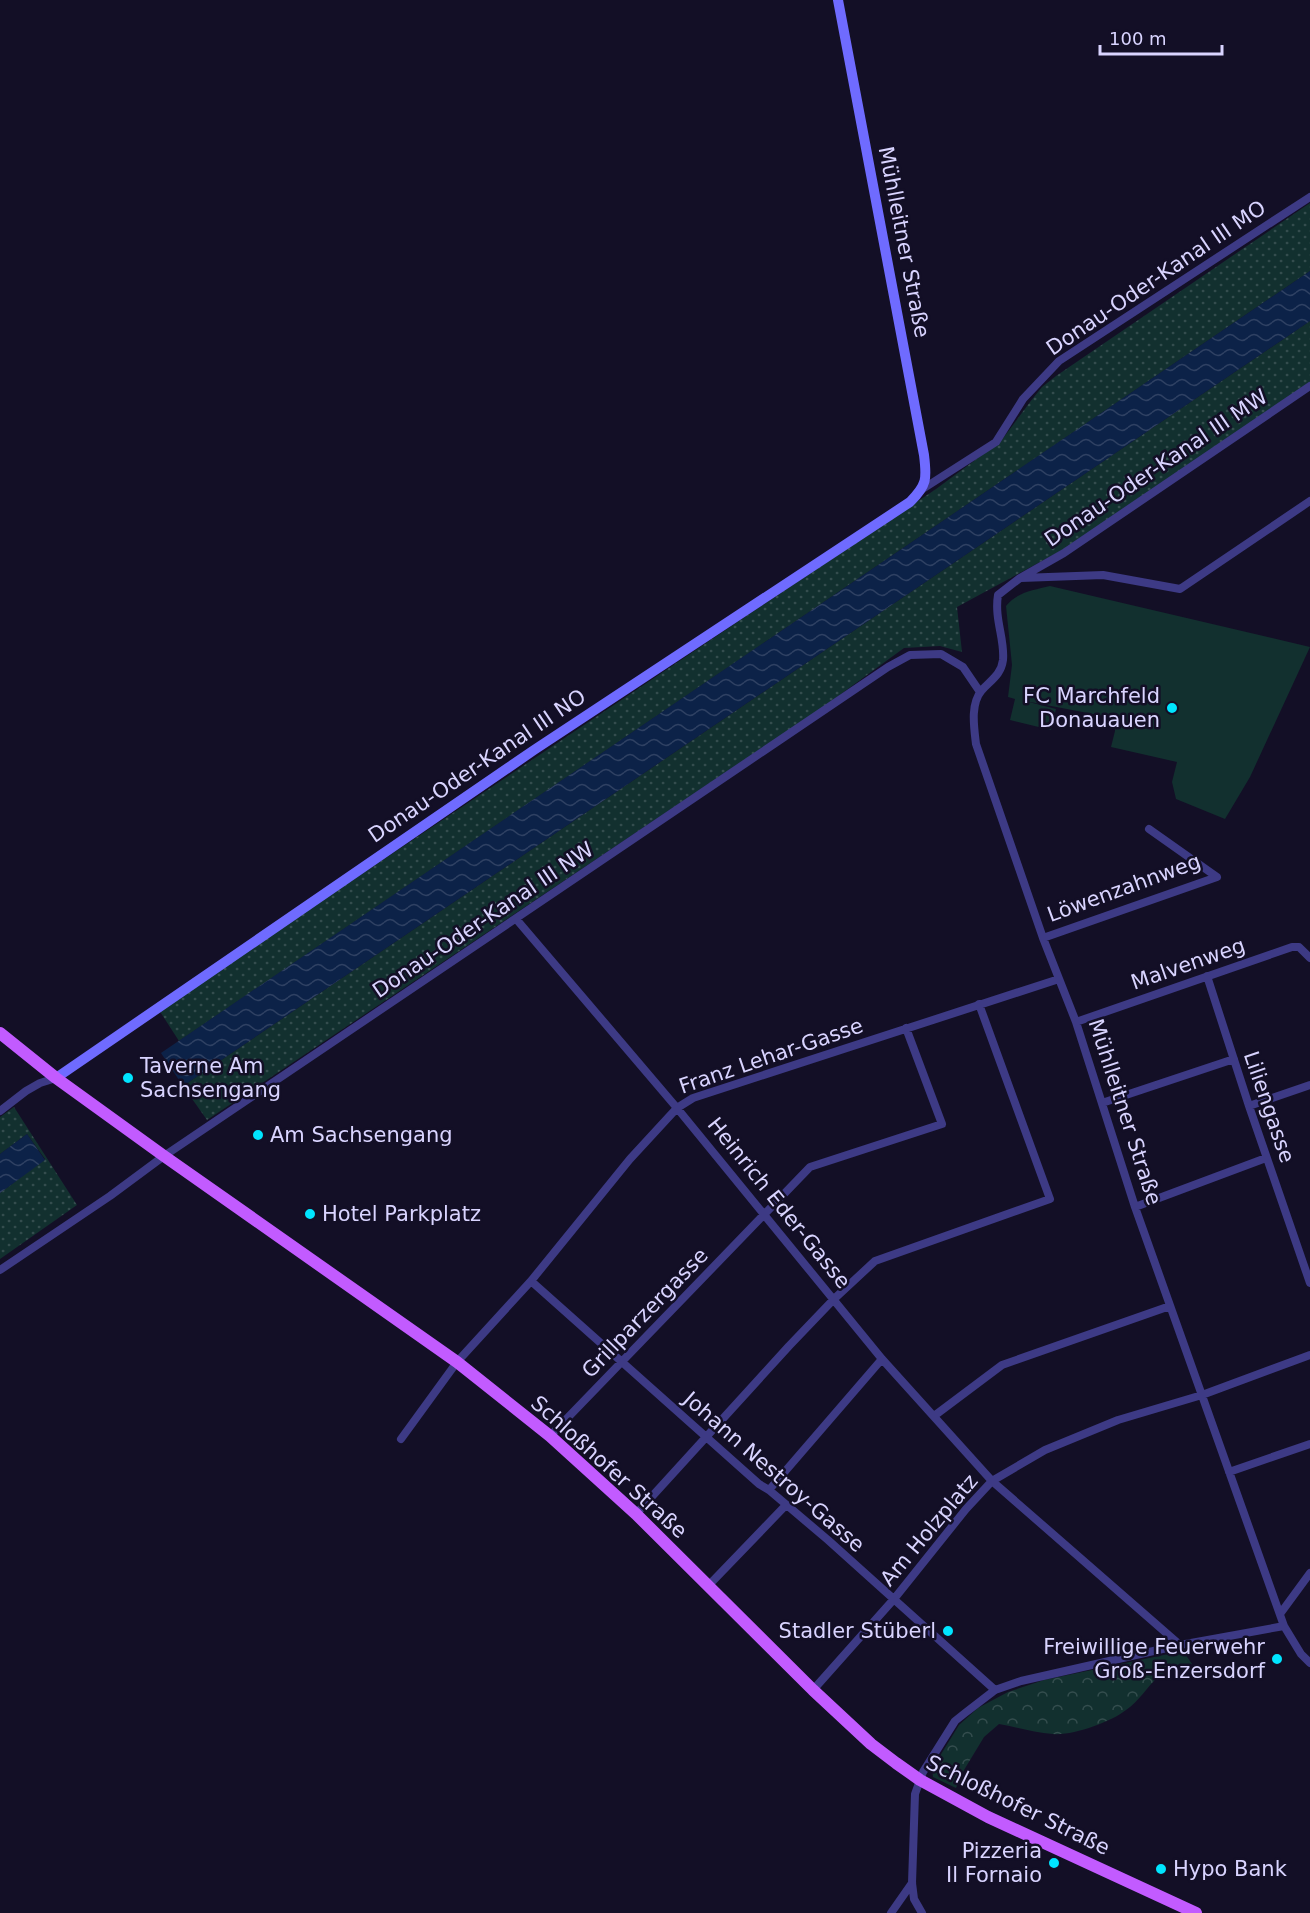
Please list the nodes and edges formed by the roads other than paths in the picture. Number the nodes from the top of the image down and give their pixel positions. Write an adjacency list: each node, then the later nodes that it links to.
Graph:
1 (838, 0): 4 (street, Mühlleitner Straße)
2 (1310, 197): 4 (street, Donau-Oder-Kanal III MO)
3 (1310, 386): 6 (street, Donau-Oder-Kanal III MW)
4 (921, 490): 19 (street, Donau-Oder-Kanal III NO)
5 (1310, 501): 6 (street)
6 (1020, 578): 7 (street, Mühlleitner Straße)
7 (980, 692): 9 (street, Donau-Oder-Kanal III NW); 10 (street, Mühlleitner Straße)
8 (1149, 829): 10 (street, Löwenzahnweg)
9 (517, 920): 23 (street, Heinrich Eder-Gasse); 25 (street, Donau-Oder-Kanal III NW)
10 (1043, 938): 13 (street, Mühlleitner Straße)
11 (1310, 958): 12 (street, Malvenweg)
12 (1207, 976): 15 (street, Malvenweg); 18 (street, Liliengasse)
13 (1059, 979): 14 (street, Franz Lehar-Gasse); 15 (street, Mühlleitner Straße)
14 (979, 1004): 16 (street, Franz Lehar-Gasse); 32 (street)
15 (1076, 1022): 21 (street, Mühlleitner Straße)
16 (906, 1028): 23 (street, Franz Lehar-Gasse); 28 (street, Grillparzergasse)
17 (0, 1033): 19 (main road, Schloßhofer Straße)
18 (1233, 1059): 21 (street); 22 (street, Liliengasse)
19 (56, 1078): 24 (street); 25 (main road, Schloßhofer Straße)
20 (1310, 1085): 22 (street)
21 (1102, 1103): 27 (street, Mühlleitner Straße)
22 (1249, 1106): 26 (street, Liliengasse)
23 (677, 1108): 28 (street, Heinrich Eder-Gasse); 30 (street, Franz Lehar-Gasse)
24 (0, 1111)
25 (164, 1156): 29 (street, Donau-Oder-Kanal III NW); 36 (main road, Schloßhofer Straße)
26 (1266, 1158): 27 (street); 31 (street, Liliengasse)
27 (1135, 1207): 33 (street, Mühlleitner Straße)
28 (764, 1214): 32 (street, Heinrich Eder-Gasse); 37 (street, Grillparzergasse)
29 (0, 1270)
30 (531, 1281): 36 (street, Franz Lehar-Gasse); 37 (street, Johann Nestroy-Gasse)
31 (1310, 1283)
32 (834, 1299): 35 (street, Heinrich Eder-Gasse); 41 (street)
33 (1170, 1306): 38 (street, Mühlleitner Straße); 39 (street)
34 (1310, 1355): 38 (street, Am Holzplatz)
35 (882, 1359): 39 (street, Heinrich Eder-Gasse); 46 (street)
36 (457, 1362): 40 (main road, Schloßhofer Straße); 42 (street, Franz Lehar-Gasse)
37 (623, 1362): 40 (street, Grillparzergasse); 41 (street, Johann Nestroy-Gasse)
38 (1202, 1395): 44 (street, Mühlleitner Straße); 45 (street, Am Holzplatz)
39 (933, 1416): 45 (street, Heinrich Eder-Gasse)
40 (550, 1436): 48 (main road, Schloßhofer Straße)
41 (706, 1438): 46 (street, Johann Nestroy-Gasse); 48 (street)
42 (401, 1439)
43 (1310, 1444): 44 (street)
44 (1229, 1472): 52 (street, Mühlleitner Straße)
45 (992, 1481): 51 (street, Am Holzplatz); 54 (street, Heinrich Eder-Gasse)
46 (769, 1490): 47 (street, Johann Nestroy-Gasse)
47 (786, 1505): 50 (street); 51 (street, Johann Nestroy-Gasse)
48 (636, 1514): 50 (main road, Schloßhofer Straße)
49 (1310, 1573): 52 (street)
50 (709, 1585): 56 (main road, Schloßhofer Straße)
51 (894, 1599): 56 (street, Am Holzplatz); 57 (street, Johann Nestroy-Gasse)
52 (1280, 1614): 53 (street, Mühlleitner Straße)
53 (1284, 1626): 54 (street); 55 (street, Mühlleitner Straße)
54 (1180, 1646): 57 (street)
55 (1310, 1663)
56 (813, 1690): 58 (main road, Schloßhofer Straße)
57 (995, 1690): 58 (street)
58 (920, 1780): 59 (street); 62 (main road, Schloßhofer Straße)
59 (912, 1883): 60 (street); 61 (street)
60 (891, 1913)
61 (922, 1913)
62 (1196, 1913)

